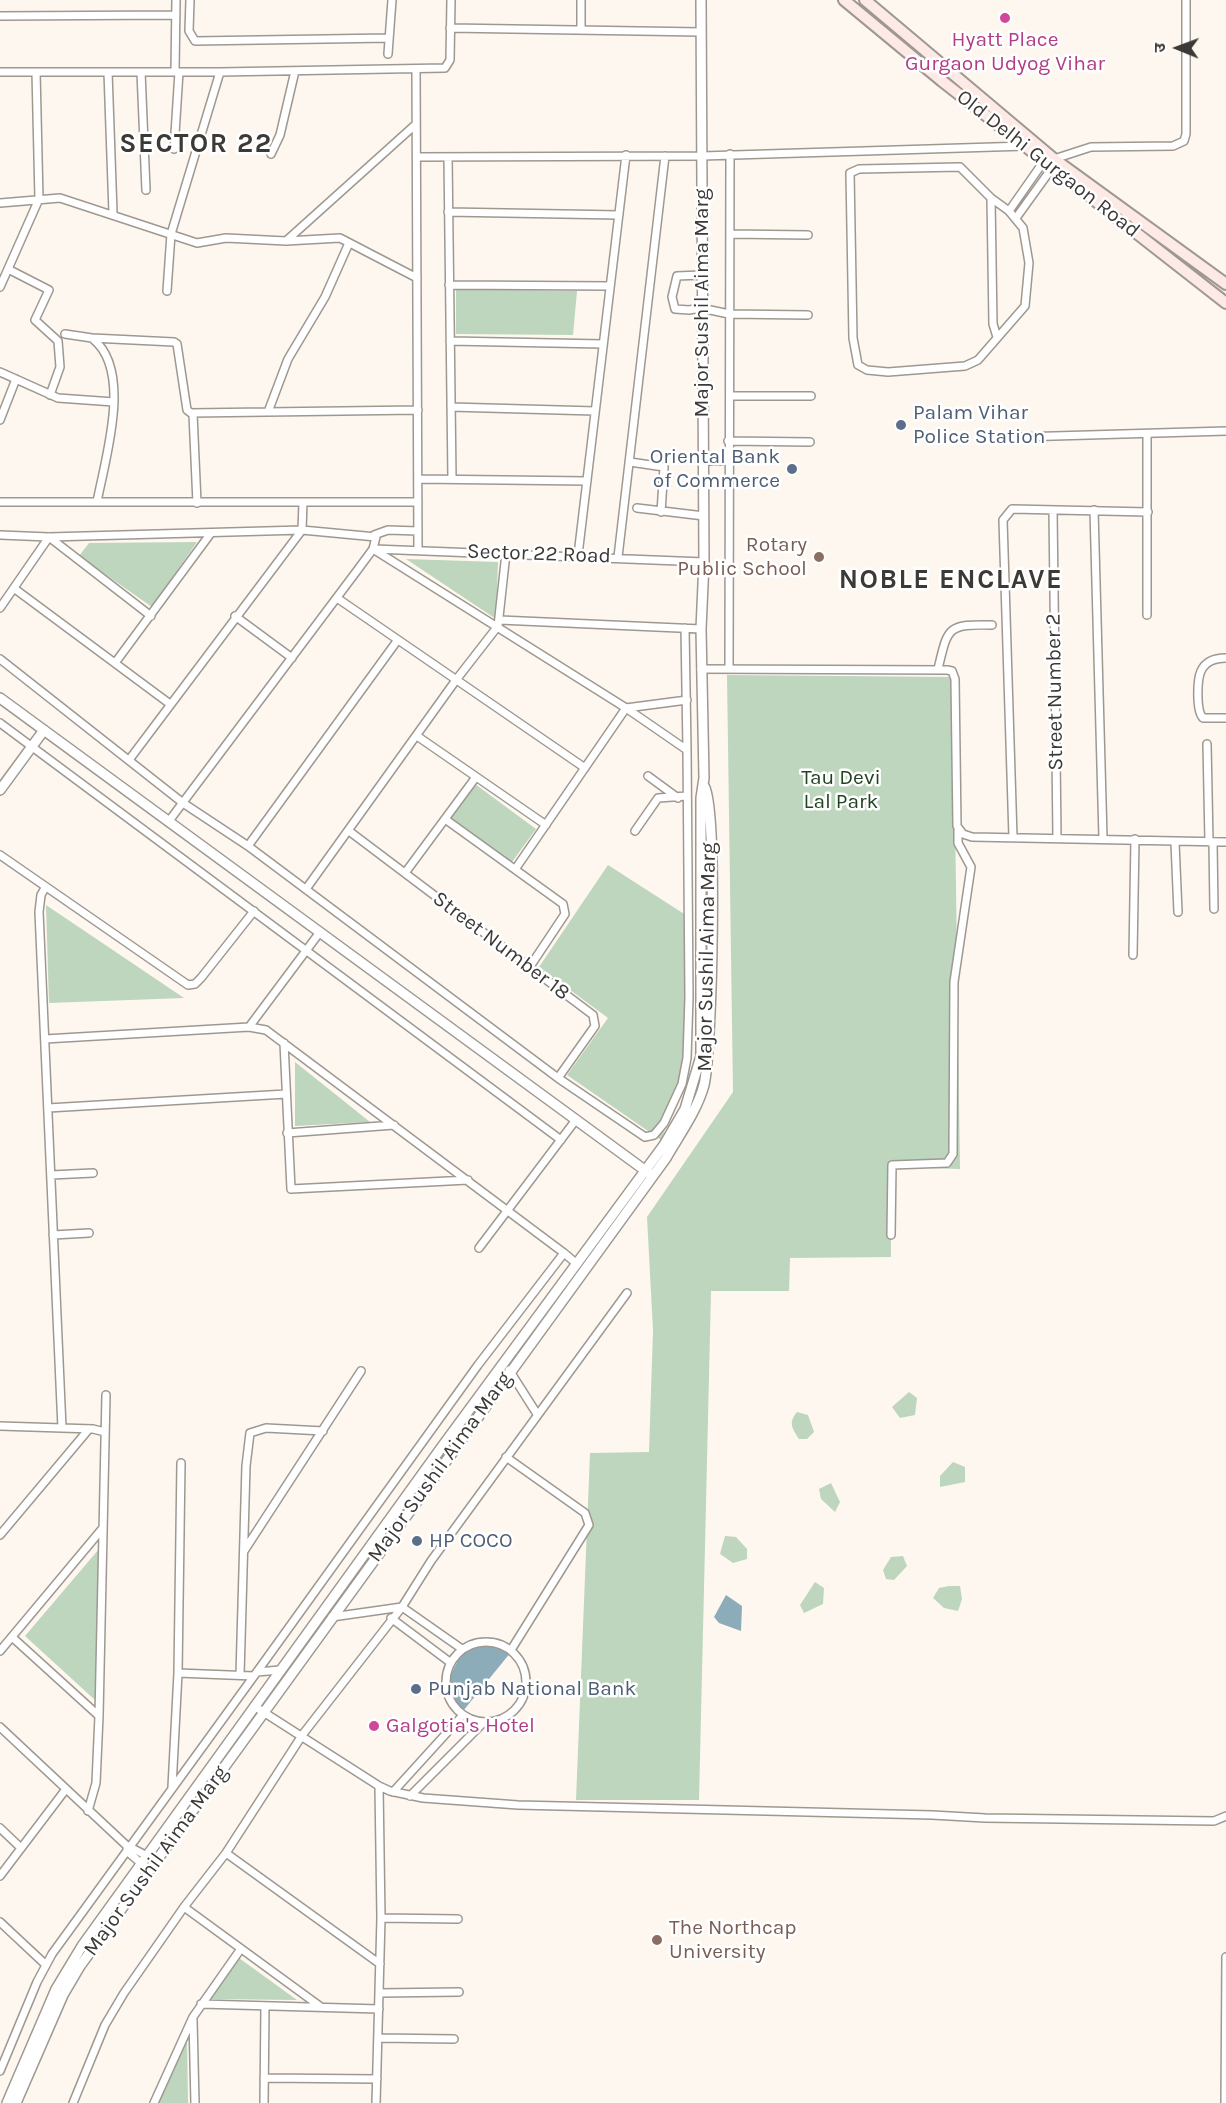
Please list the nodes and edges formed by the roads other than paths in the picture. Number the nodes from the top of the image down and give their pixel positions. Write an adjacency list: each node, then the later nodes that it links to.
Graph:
1 (176, 0): 10 (street)
2 (190, 0): 15 (street)
3 (392, 0): 15 (street)
4 (451, 0): 12 (street)
5 (581, 0): 13 (street)
6 (701, 0): 14 (street, Major Sushil Aima Marg)
7 (844, 0): 26 (main road, Old Delhi Gurgaon Road)
8 (865, 0): 35 (main road, Old Delhi Gurgaon Road)
9 (1186, 0): 35 (street)
10 (176, 15): 11 (street); 23 (street)
11 (0, 16)
12 (450, 28): 13 (street); 17 (street)
13 (581, 30): 14 (street)
14 (701, 32): 32 (street, Major Sushil Aima Marg)
15 (389, 38): 16 (street)
16 (388, 54)
17 (416, 70): 18 (street); 25 (street)
18 (295, 71): 24 (street); 28 (street)
19 (0, 72): 20 (street)
20 (36, 72): 21 (street); 38 (street)
21 (108, 72): 22 (street); 42 (street)
22 (141, 72): 23 (street); 36 (street)
23 (177, 72): 24 (street); 27 (street)
24 (220, 72): 45 (street)
25 (415, 125): 33 (street); 48 (street)
26 (1026, 146): 29 (street); 35 (main road, Old Delhi Gurgaon Road)
27 (174, 149)
28 (271, 154)
29 (730, 154): 32 (street); 46 (street)
30 (626, 155): 31 (street); 34 (street); 43 (street)
31 (665, 156): 32 (street); 87 (street)
32 (702, 156): 51 (street, Major Sushil Aima Marg)
33 (417, 157): 34 (street); 52 (street)
34 (448, 157): 41 (street)
35 (1050, 163): 40 (street); 44 (street); 53 (main road, Old Delhi Gurgaon Road); 58 (main road, Old Delhi Gurgaon Road)
36 (146, 190)
37 (991, 198): 40 (street); 64 (street); 64 (street)
38 (39, 199): 39 (street); 42 (street); 50 (street)
39 (0, 202)
40 (1009, 211): 44 (street)
41 (448, 212): 43 (street); 54 (street)
42 (113, 213): 45 (street)
43 (618, 215): 55 (street)
44 (1016, 219): 64 (street)
45 (171, 234): 48 (street); 57 (street)
46 (730, 234): 47 (street); 61 (street)
47 (808, 235)
48 (286, 242): 49 (street)
49 (349, 243): 52 (street); 77 (street)
50 (8, 269): 56 (street); 70 (street)
51 (701, 275): 60 (street, Major Sushil Aima Marg); 60 (street)
52 (417, 278): 75 (street)
53 (1224, 282): 58 (main road)
54 (449, 285): 55 (street); 66 (street)
55 (610, 286): 67 (street)
56 (0, 287)
57 (167, 291)
58 (1212, 293): 59 (main road, Old Delhi Gurgaon Road)
59 (1226, 303)
60 (701, 308): 61 (street); 85 (street, Major Sushil Aima Marg)
61 (729, 314): 62 (street); 71 (street)
62 (808, 315)
63 (65, 334): 65 (street)
64 (997, 337)
65 (92, 338): 73 (street); 78 (street)
66 (450, 340): 67 (street); 74 (street)
67 (603, 344): 76 (street)
68 (0, 372): 69 (street)
69 (16, 379): 70 (street); 79 (street)
70 (50, 395): 73 (street)
71 (730, 396): 72 (street); 83 (street)
72 (811, 396)
73 (114, 402): 92 (street)
74 (451, 407): 76 (street); 89 (street)
75 (418, 410): 77 (street); 88 (street)
76 (595, 411): 90 (street)
77 (268, 412): 78 (street)
78 (193, 414): 95 (street)
79 (0, 420)
80 (1226, 431): 81 (street)
81 (1147, 434): 82 (street); 100 (street)
82 (1020, 437)
83 (728, 441): 84 (street); 86 (street)
84 (810, 442)
85 (704, 461): 86 (street); 101 (street, Major Sushil Aima Marg)
86 (728, 461): 130 (street)
87 (630, 462): 99 (street); 112 (street)
88 (418, 479): 89 (street); 94 (street)
89 (452, 479): 90 (street)
90 (587, 481): 111 (street)
91 (0, 502): 92 (street)
92 (97, 502): 95 (street)
93 (303, 502): 94 (street); 95 (street); 102 (street)
94 (418, 502): 103 (street)
95 (197, 503)
96 (637, 508): 99 (street)
97 (1053, 510): 98 (street); 158 (street); 159 (street, Street Number 2)
98 (1094, 510): 100 (street); 160 (street)
99 (661, 512): 101 (street)
100 (1148, 512): 117 (street)
101 (704, 516): 113 (street, Major Sushil Aima Marg)
102 (302, 530): 104 (street); 106 (street); 119 (street)
103 (418, 531): 106 (street); 109 (street)
104 (212, 533): 107 (street); 118 (street)
105 (0, 535): 107 (street)
106 (374, 535): 108 (street)
107 (49, 537): 114 (street); 118 (street)
108 (373, 549): 109 (street, Sector 22 Road); 115 (street); 120 (street)
109 (418, 550): 110 (street, Sector 22 Road)
110 (506, 553): 111 (street, Sector 22 Road); 120 (street)
111 (578, 555): 112 (street, Sector 22 Road)
112 (618, 557): 113 (street, Sector 22 Road)
113 (704, 562): 123 (street, Major Sushil Aima Marg)
114 (15, 589): 116 (street); 128 (street)
115 (337, 598): 124 (street); 125 (street)
116 (0, 608)
117 (1147, 615)
118 (151, 616): 128 (street)
119 (236, 616): 125 (street); 135 (street)
120 (499, 623): 122 (street); 132 (street); 136 (street)
121 (992, 625): 131 (street)
122 (685, 628): 123 (street); 134 (street)
123 (700, 629): 129 (street, Major Sushil Aima Marg)
124 (397, 641): 132 (street); 165 (street)
125 (292, 658): 151 (street)
126 (1226, 658): 137 (street)
127 (0, 659): 144 (street)
128 (115, 663): 135 (street)
129 (701, 669): 130 (street); 189 (street, Major Sushil Aima Marg)
130 (729, 669): 131 (street)
131 (938, 669): 155 (street)
132 (456, 680): 140 (street); 145 (street)
133 (0, 698): 139 (street)
134 (687, 700): 136 (street); 143 (street)
135 (171, 705): 144 (street)
136 (626, 708): 143 (street); 145 (street)
137 (1226, 718)
138 (0, 723): 142 (street)
139 (44, 730): 142 (street); 153 (street)
140 (417, 736): 147 (street); 156 (street)
141 (1207, 744): 162 (street)
142 (32, 747): 148 (street); 172 (street)
143 (687, 750): 149 (street)
144 (129, 760): 151 (street)
145 (585, 768): 154 (street)
146 (648, 776): 150 (street)
147 (476, 777): 152 (street); 154 (street)
148 (0, 790)
149 (687, 796): 150 (street); 181 (street)
150 (678, 798): 157 (street)
151 (183, 803): 153 (street); 165 (street)
152 (444, 819): 167 (street); 168 (street)
153 (169, 821): 174 (street)
154 (546, 825): 167 (street)
155 (958, 830): 158 (street); 195 (street)
156 (349, 831): 168 (street, Street Number 18); 170 (street)
157 (635, 831)
158 (1013, 837): 159 (street)
159 (1057, 837): 160 (street)
160 (1103, 838): 161 (street)
161 (1134, 839): 164 (street); 176 (street)
162 (1211, 842): 163 (street); 164 (street); 171 (street)
163 (1226, 842)
164 (1175, 843): 173 (street)
165 (248, 846): 170 (street)
166 (0, 855): 169 (street)
167 (516, 868): 177 (street)
168 (405, 873): 177 (street, Street Number 18)
169 (45, 888): 172 (street); 179 (street)
170 (306, 889): 181 (street)
171 (1214, 909)
172 (255, 911): 175 (street)
173 (1178, 912)
174 (320, 932): 175 (street); 184 (street)
175 (306, 950): 178 (street); 187 (street)
176 (1133, 955)
177 (529, 968): 181 (street, Street Number 18)
178 (249, 1028): 179 (street); 180 (street)
179 (45, 1040): 183 (street)
180 (284, 1043): 182 (street); 185 (street)
181 (558, 1078)
182 (286, 1094): 183 (street); 186 (street)
183 (48, 1108): 190 (street)
184 (575, 1121): 187 (street); 189 (street)
185 (394, 1125): 186 (street); 191 (street)
186 (287, 1133): 191 (street)
187 (561, 1140): 192 (street)
188 (93, 1173): 190 (street)
189 (648, 1173): 198 (street, Major Sushil Aima Marg); 200 (street, Major Sushil Aima Marg)
190 (51, 1175): 194 (street)
191 (469, 1180): 192 (street)
192 (507, 1210): 196 (street); 197 (street)
193 (89, 1233): 194 (street)
194 (53, 1235): 205 (street)
195 (891, 1235)
196 (479, 1248)
197 (564, 1253): 198 (street); 225 (street)
198 (577, 1264): 223 (street, Major Sushil Aima Marg)
199 (627, 1293): 203 (street)
200 (509, 1370): 203 (street); 216 (street, Major Sushil Aima Marg)
201 (361, 1371): 207 (street)
202 (106, 1395): 208 (street)
203 (537, 1414): 209 (street)
204 (0, 1426): 205 (street)
205 (62, 1428): 206 (street)
206 (88, 1429): 208 (street); 212 (street)
207 (323, 1431): 213 (street); 213 (street)
208 (105, 1432): 211 (street)
209 (506, 1457): 214 (street); 220 (street)
210 (181, 1463): 224 (street)
211 (103, 1528): 218 (street); 229 (street)
212 (0, 1535)
213 (244, 1551): 226 (street)
214 (402, 1607): 215 (street); 217 (street); 219 (street)
215 (388, 1610): 216 (street); 217 (street)
216 (332, 1617): 227 (street, Major Sushil Aima Marg)
217 (391, 1620): 222 (street); 232 (street)
218 (12, 1638): 221 (street); 229 (street)
219 (462, 1649): 220 (street); 222 (street)
220 (511, 1650): 230 (street)
221 (0, 1651)
222 (451, 1663): 228 (street)
223 (280, 1671): 225 (street); 227 (street, Major Sushil Aima Marg)
224 (178, 1673): 226 (street); 235 (street)
225 (256, 1674): 226 (street); 235 (street)
226 (240, 1675)
227 (259, 1708): 232 (street); 244 (street, Major Sushil Aima Marg); 245 (street, Major Sushil Aima Marg)
228 (463, 1715): 230 (street); 236 (street)
229 (99, 1716): 238 (street)
230 (484, 1722): 237 (street)
231 (0, 1727): 234 (street)
232 (303, 1734): 233 (street); 243 (street)
233 (380, 1786): 236 (street); 249 (street)
234 (66, 1789): 238 (street); 241 (street)
235 (172, 1789): 242 (street)
236 (393, 1792): 237 (street)
237 (410, 1796): 239 (street)
238 (88, 1811): 242 (street)
239 (1226, 1816)
240 (0, 1827): 241 (street)
241 (21, 1848): 247 (street)
242 (129, 1848): 244 (street); 255 (street)
243 (226, 1853): 248 (street); 254 (street)
244 (144, 1859): 245 (street); 246 (street); 268 (street, Major Sushil Aima Marg)
245 (156, 1862): 246 (street, Major Sushil Aima Marg)
246 (150, 1871): 269 (street, Major Sushil Aima Marg)
247 (0, 1876)
248 (184, 1906): 252 (street); 270 (street)
249 (381, 1918): 250 (street); 254 (street)
250 (458, 1919)
251 (0, 1922): 255 (street)
252 (240, 1950): 258 (street); 260 (street)
253 (1226, 1957): 275 (street)
254 (380, 1964): 257 (street)
255 (46, 1965): 265 (street)
256 (459, 1992): 257 (street)
257 (379, 1993): 261 (street)
258 (201, 2004): 259 (street); 262 (street)
259 (265, 2006): 260 (street); 266 (street)
260 (321, 2007): 261 (street)
261 (379, 2009): 263 (street)
262 (193, 2018): 271 (street); 272 (street)
263 (378, 2038): 264 (street); 267 (street)
264 (454, 2039)
265 (0, 2072)
266 (264, 2078): 267 (street); 273 (street)
267 (377, 2079): 274 (street)
268 (7, 2103)
269 (16, 2103)
270 (73, 2103)
271 (154, 2103)
272 (195, 2103)
273 (264, 2103)
274 (376, 2103)
275 (1225, 2103)

